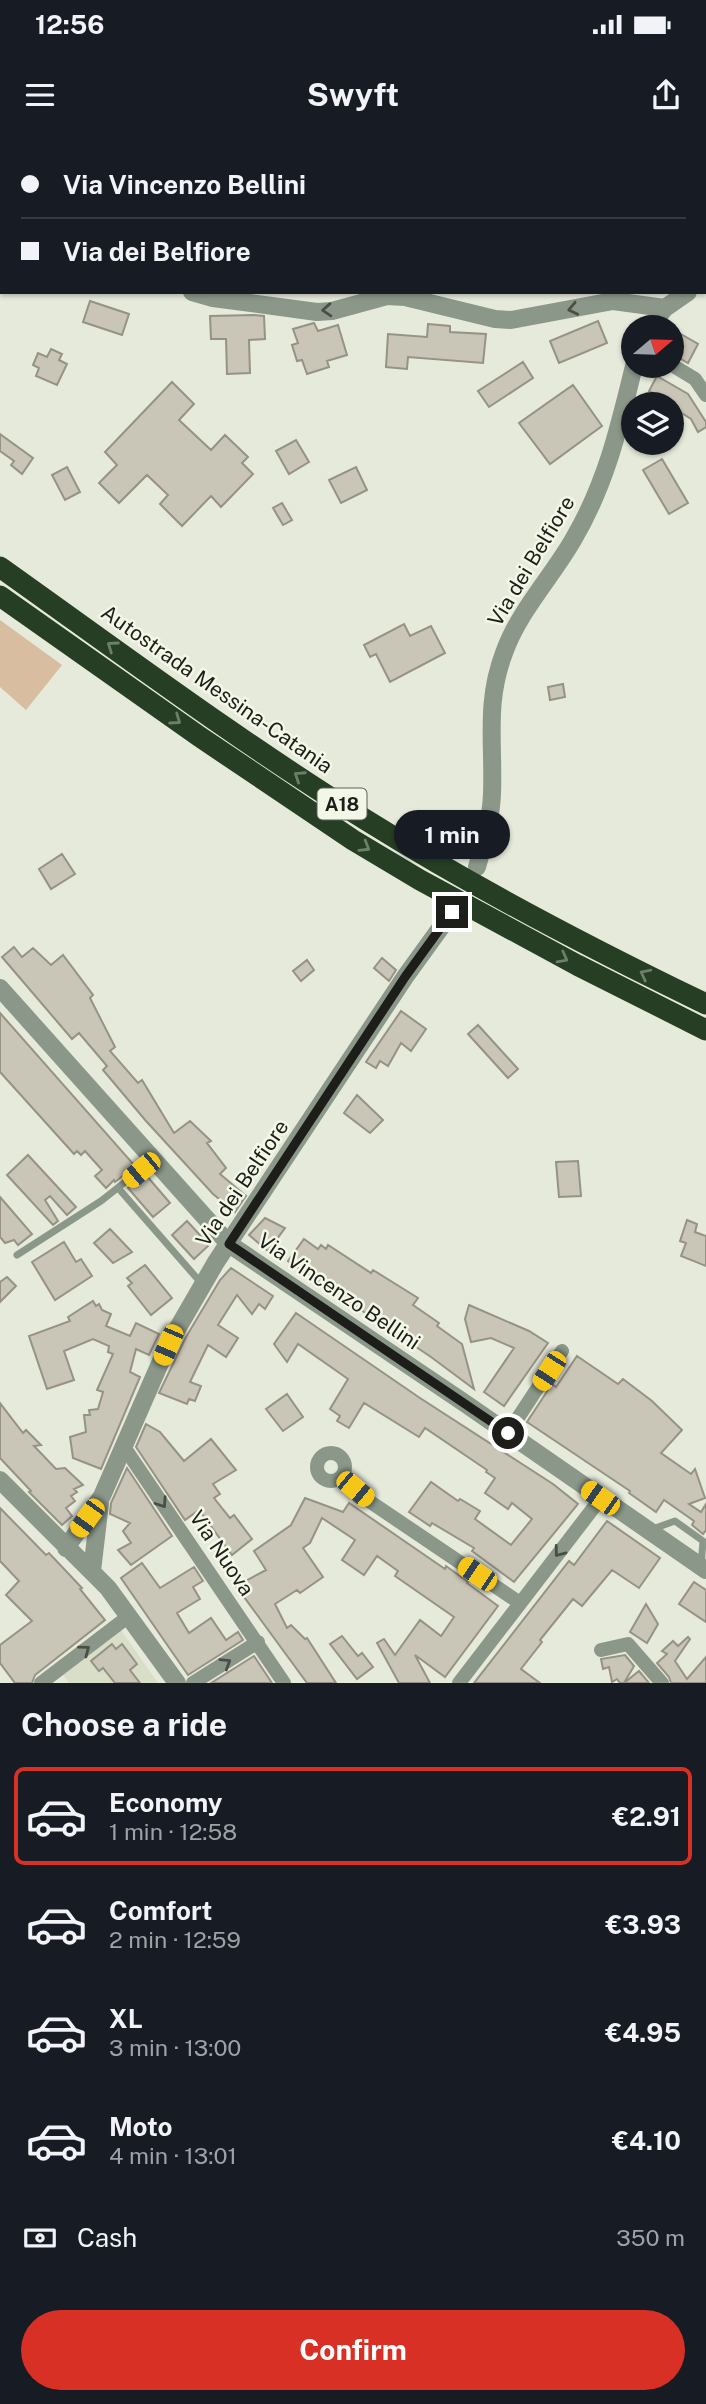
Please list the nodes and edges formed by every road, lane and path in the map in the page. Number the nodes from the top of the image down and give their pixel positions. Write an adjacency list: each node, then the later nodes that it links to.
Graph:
1 (199, 294): 3 (street, one-way to 1)
2 (685, 294): 3 (street)
3 (664, 309): 4 (street)
4 (659, 315)
5 (684, 372): 7 (street)
6 (631, 378): 10 (street, Via dei Belfiore)
7 (706, 394)
8 (0, 567): 13 (highway, Autostrada Messina-Catania / A18, one-way to 8)
9 (0, 596): 14 (highway, A18, one-way to 14)
10 (477, 867)
11 (452, 912): 17 (street, Via dei Belfiore)
12 (0, 989): 15 (street, Via Vincenzo Bellini)
13 (706, 1004)
14 (706, 1030)
15 (153, 1160): 16 (lane); 17 (street, Via Vincenzo Bellini)
16 (119, 1189): 18 (lane); 19 (lane)
17 (229, 1244): 19 (street, Via dei Belfiore); 21 (street, Via Vincenzo Bellini)
18 (17, 1255)
19 (202, 1284): 22 (street, Via dei Belfiore)
20 (562, 1350): 21 (street)
21 (508, 1433): 26 (street, Via Vincenzo Bellini)
22 (124, 1447): 25 (street, Via dei Belfiore); 32 (street, Via Nuova, one-way to 32)
23 (341, 1477): 30 (street)
24 (0, 1480): 27 (street)
25 (102, 1496): 27 (street); 29 (street)
26 (600, 1498): 28 (street, Via Vincenzo Bellini); 30 (street, one-way to 30)
27 (66, 1548): 29 (street)
28 (704, 1568)
29 (92, 1571): 31 (street)
30 (520, 1603): 38 (street)
31 (129, 1616): 34 (street, one-way to 31); 35 (street)
32 (258, 1642): 36 (street, one-way to 32); 37 (street, Via Nuova)
33 (601, 1650): 39 (street)
34 (41, 1683)
35 (177, 1683)
36 (193, 1683)
37 (284, 1683)
38 (459, 1683)
39 (662, 1683)

